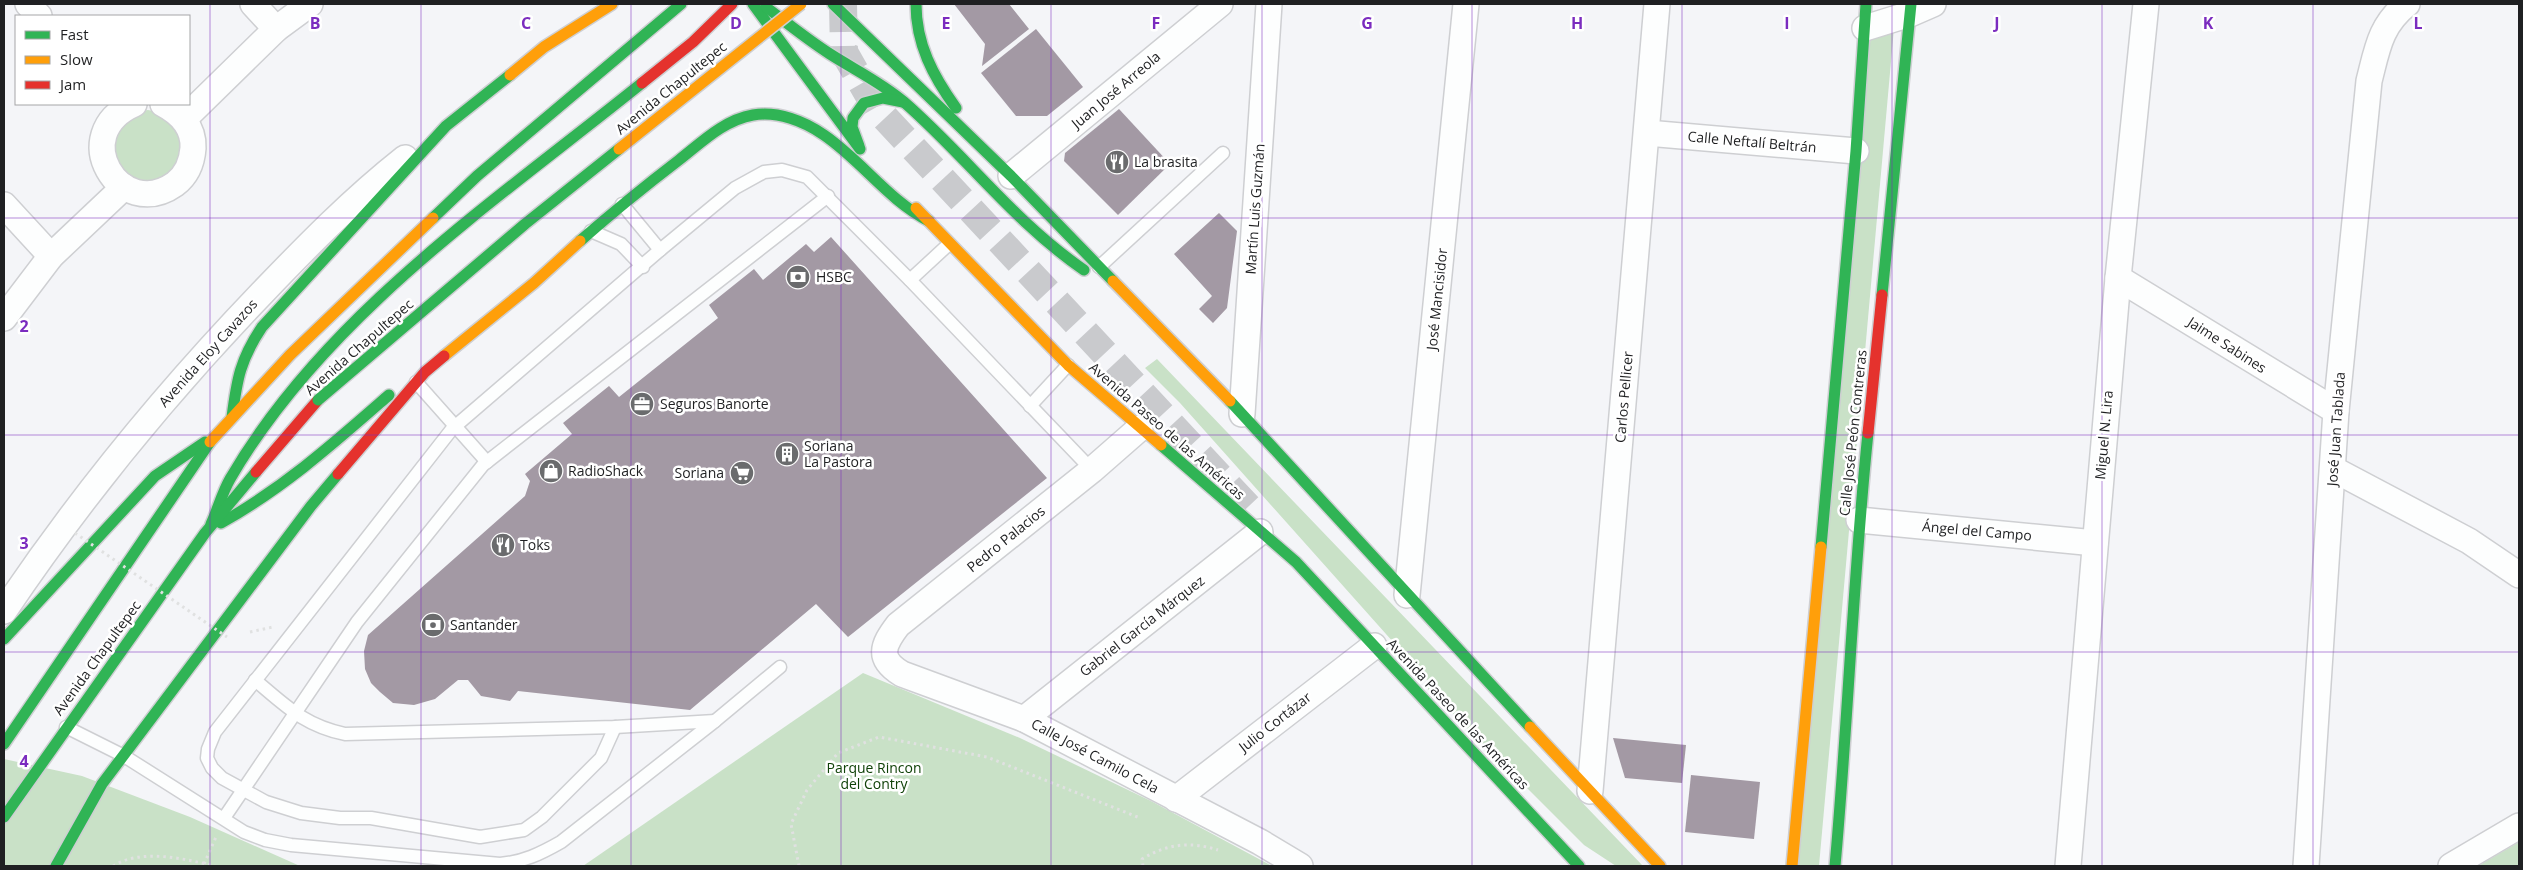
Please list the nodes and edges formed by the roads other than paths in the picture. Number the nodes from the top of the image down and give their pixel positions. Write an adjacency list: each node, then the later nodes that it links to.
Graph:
1 (28, 4): 21 (street)
2 (253, 4): 23 (street)
3 (310, 4): 23 (street)
4 (612, 4): 32 (main road)
5 (681, 4): 58 (main road, Avenida Chapultepec)
6 (732, 4): 66 (main road)
7 (753, 4): 34 (main road, Avenida Paseo de las Américas)
8 (761, 4): 24 (main road)
9 (800, 4): 66 (main road, Avenida Chapultepec, bridge)
10 (833, 4): 27 (main road)
11 (916, 4): 37 (main road)
12 (1220, 4): 38 (street, Juan José Arreola)
13 (1269, 4): 57 (street, Martín Luis Guzmán)
14 (1466, 4): 70 (street, José Mancisidor)
15 (1657, 4): 33 (street, Carlos Pellicer)
16 (1866, 4): 22 (main road, Calle José Peón Contreras)
17 (1933, 4): 20 (street)
18 (2146, 4): 50 (street, Miguel N. Lira)
19 (2407, 4): 56 (street, José Juan Tablada)
20 (1911, 9): 22 (street); 65 (main road, Calle José Peón Contreras)
21 (38, 15)
22 (1865, 28): 35 (main road, Calle José Peón Contreras)
23 (276, 29): 31 (street)
24 (809, 38): 25 (main road); 28 (main road)
25 (829, 40)
26 (868, 53): 27 (main road)
27 (895, 64): 37 (main road)
28 (903, 102): 34 (main road); 49 (main road)
29 (125, 105): 39 (street)
30 (164, 105): 31 (street)
31 (184, 119): 39 (street)
32 (446, 126): 58 (main road); 71 (street, Avenida Eloy Cavazos)
33 (1647, 133): 35 (street, Calle Neftalí Beltrán); 85 (street, Carlos Pellicer)
34 (861, 151): 43 (main road, Avenida Paseo de las Américas)
35 (1856, 151): 94 (main road, Calle José Peón Contreras)
36 (1223, 153): 49 (lane)
37 (988, 154): 38 (main road)
38 (1011, 176): 49 (main road)
39 (124, 187): 47 (street)
40 (828, 196): 46 (lane); 51 (lane); 62 (lane)
41 (622, 204): 43 (main road); 44 (main road); 46 (lane)
42 (4, 205): 47 (street)
43 (929, 221): 45 (main road, Avenida Paseo de las Américas)
44 (591, 231): 48 (lane); 54 (main road)
45 (949, 244): 51 (lane); 53 (main road, Avenida Paseo de las Américas)
46 (660, 250): 48 (lane)
47 (51, 256): 52 (street)
48 (643, 267): 59 (lane)
49 (1103, 271): 57 (main road)
50 (2118, 278): 56 (street, Jaime Sabines); 68 (street, Miguel N. Lira)
51 (910, 280): 55 (lane)
52 (4, 318)
53 (1068, 365): 55 (lane); 60 (main road, Avenida Paseo de las Américas)
54 (414, 384): 59 (lane); 66 (main road); 83 (main road)
55 (1030, 406): 63 (lane)
56 (2336, 411): 64 (street, José Juan Tablada)
57 (1242, 414): 70 (main road)
58 (232, 417): 61 (main road, Avenida Chapultepec)
59 (456, 426): 62 (lane); 76 (lane)
60 (1140, 428): 63 (street, Pedro Palacios); 67 (main road, Avenida Paseo de las Américas)
61 (213, 438): 72 (main road); 82 (main road, Avenida Chapultepec)
62 (487, 462): 77 (lane)
63 (1092, 470): 74 (street, Pedro Palacios)
64 (2332, 470): 69 (street); 97 (street, José Juan Tablada)
65 (1859, 520): 68 (street, Ángel del Campo); 95 (main road, Calle José Peón Contreras)
66 (208, 528): 80 (main road, Avenida Chapultepec)
67 (1260, 532): 73 (main road, Avenida Paseo de las Américas); 78 (street, Gabriel García Márquez)
68 (2095, 543): 96 (street, Miguel N. Lira)
69 (2519, 575)
70 (1407, 595): 85 (main road)
71 (4, 611)
72 (4, 639)
73 (1374, 646): 86 (street, Julio Cortázar); 92 (main road, Avenida Paseo de las Américas)
74 (885, 658): 78 (street, Calle José Camilo Cela)
75 (780, 667): 79 (lane)
76 (255, 680): 77 (lane); 84 (lane)
77 (295, 713): 81 (lane); 84 (lane)
78 (1024, 719): 86 (street, Calle José Camilo Cela)
79 (715, 721): 81 (lane); 88 (lane)
80 (66, 726): 83 (lane); 87 (main road, Avenida Chapultepec)
81 (615, 727): 84 (lane)
82 (4, 744)
83 (124, 756): 88 (lane); 90 (main road)
84 (245, 790): 88 (lane)
85 (1590, 791): 93 (main road)
86 (1176, 799): 91 (street, Calle José Camilo Cela)
87 (4, 817)
88 (224, 818)
89 (2519, 826): 98 (street)
90 (56, 866)
91 (1300, 866)
92 (1579, 866)
93 (1660, 866)
94 (1792, 866)
95 (1835, 866)
96 (2068, 866)
97 (2306, 866)
98 (2451, 866)

